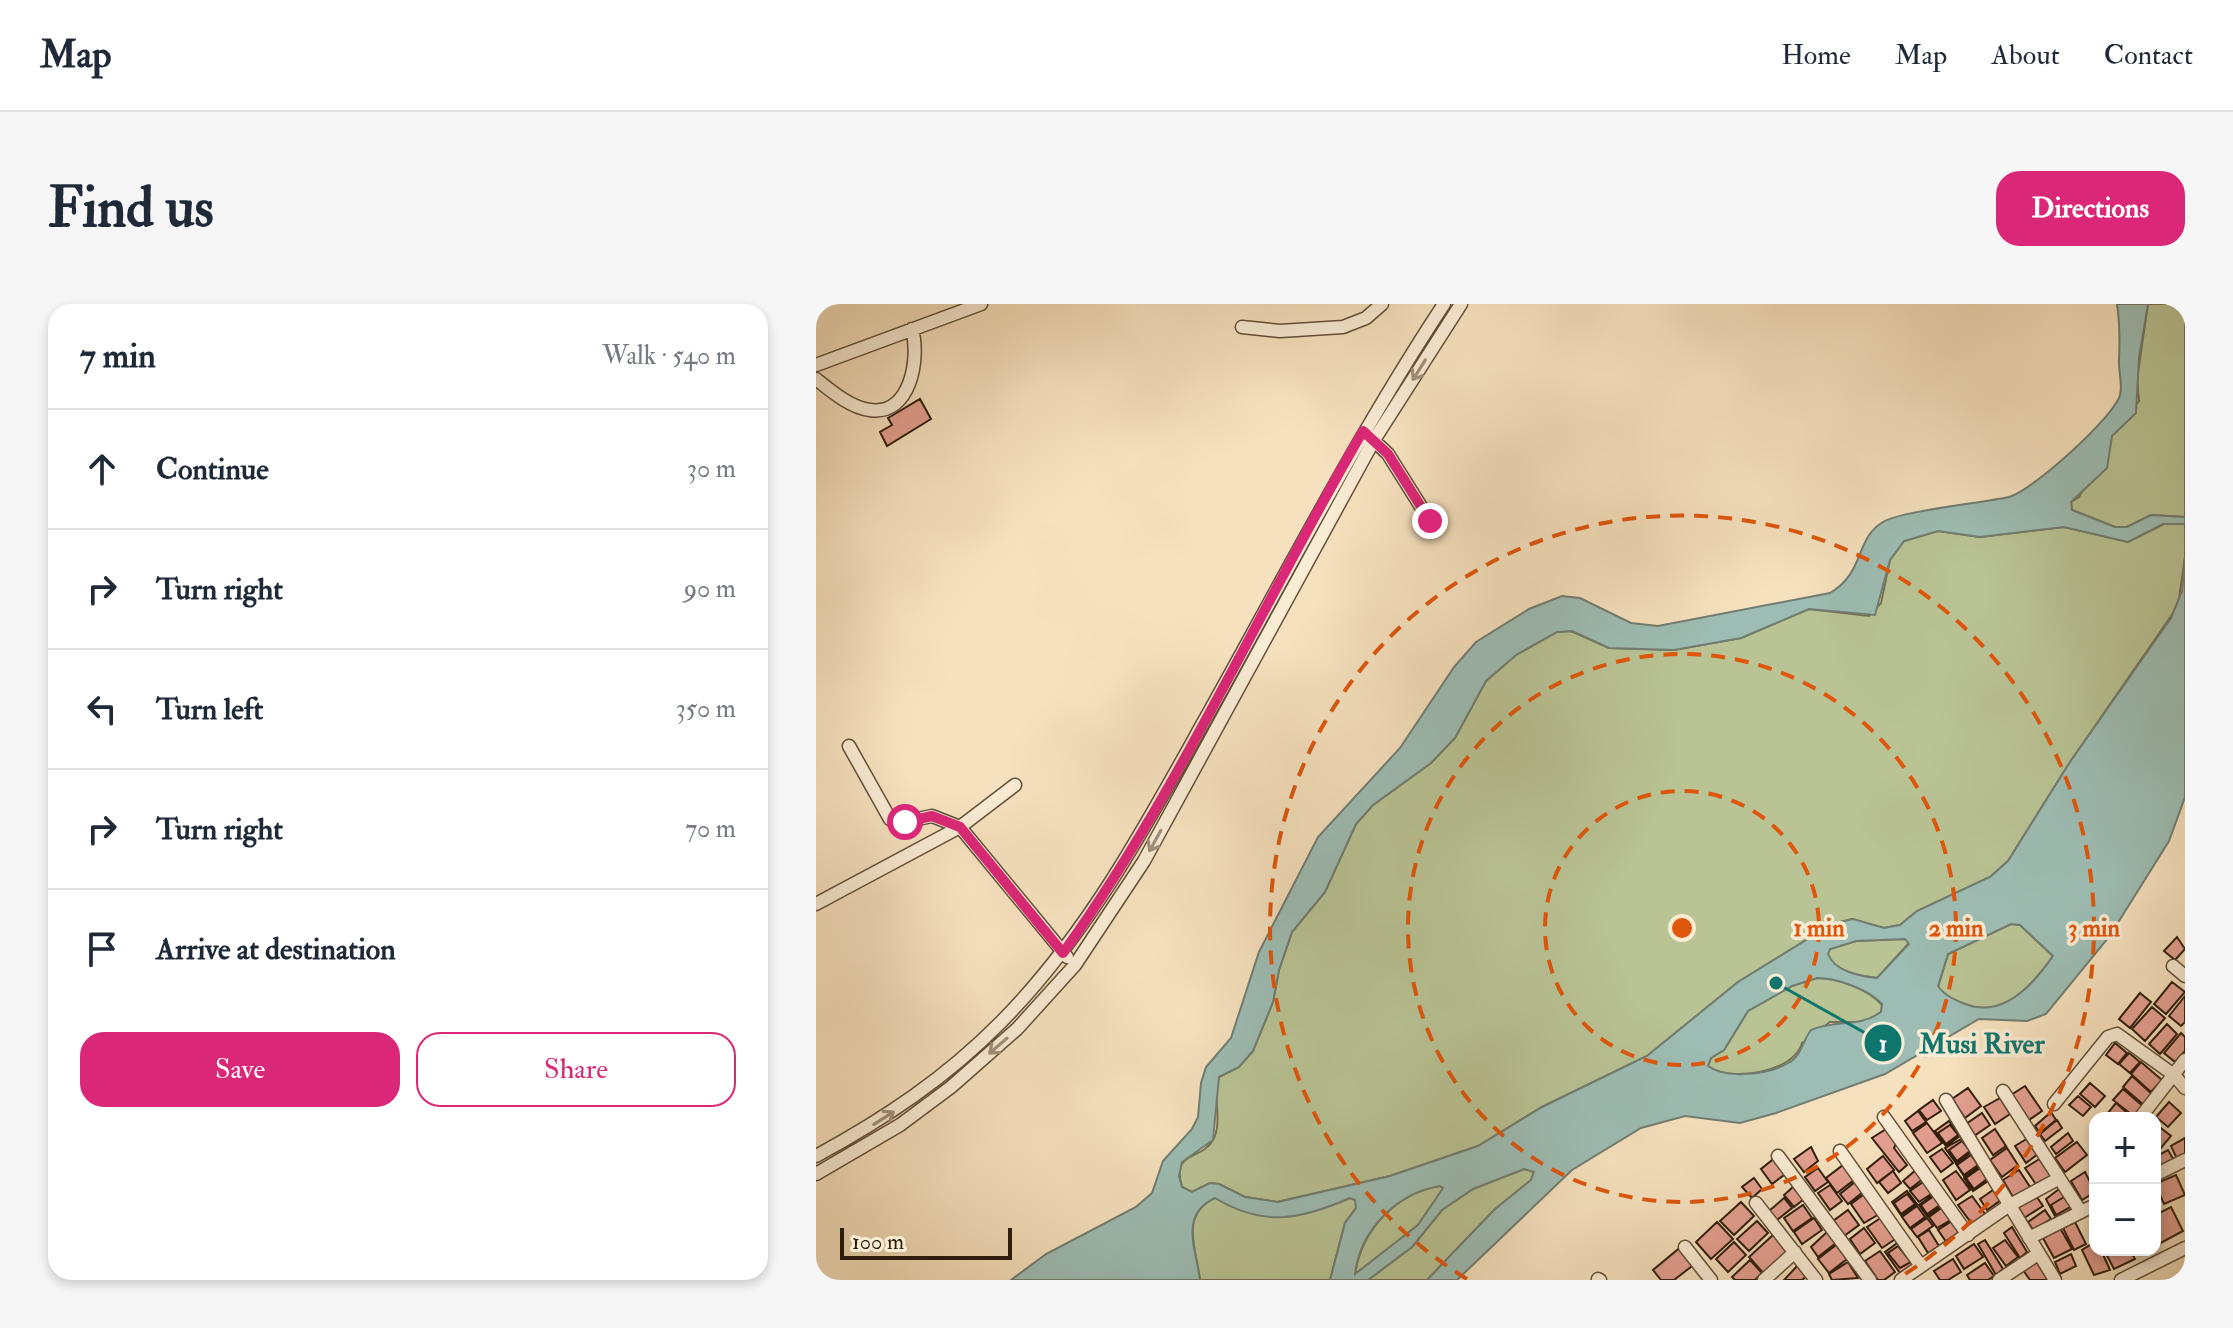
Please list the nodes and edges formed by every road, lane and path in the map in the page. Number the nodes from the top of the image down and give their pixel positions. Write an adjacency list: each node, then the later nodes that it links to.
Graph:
1 (981, 304): 6 (street)
2 (1382, 304): 5 (street)
3 (1444, 304): 9 (street)
4 (1461, 304): 10 (street, one-way to 10)
5 (1242, 327)
6 (912, 329): 7 (street); 8 (street)
7 (816, 365)
8 (816, 379)
9 (1363, 431): 10 (street); 16 (street)
10 (1374, 440): 11 (street); 17 (street, one-way to 17)
11 (1430, 521)
12 (849, 746): 14 (street)
13 (1015, 785): 14 (street)
14 (960, 827): 15 (street); 16 (street)
15 (816, 904)
16 (1063, 953): 17 (street); 29 (street, one-way to 16)
17 (1075, 965): 33 (street, one-way to 33)
18 (2173, 966): 19 (street)
19 (2185, 976)
20 (2185, 1060): 21 (street)
21 (2174, 1075): 22 (street); 25 (street); 26 (street)
22 (2185, 1088)
23 (2003, 1091): 34 (street)
24 (1946, 1100): 36 (street)
25 (2054, 1104)
26 (2145, 1112)
27 (1884, 1117): 39 (street)
28 (1840, 1151): 45 (street)
29 (816, 1156)
30 (1778, 1156): 49 (street)
31 (2185, 1160): 32 (street)
32 (2161, 1172)
33 (816, 1174)
34 (2058, 1179): 36 (street); 38 (street)
35 (1756, 1203): 43 (street)
36 (2008, 1206): 39 (street); 40 (street)
37 (2089, 1208): 38 (street)
38 (2081, 1212): 40 (street)
39 (1968, 1235): 45 (street)
40 (2029, 1238): 44 (street)
41 (1685, 1247): 46 (street)
42 (2185, 1248): 53 (street)
43 (1795, 1252): 47 (street); 48 (street)
44 (2038, 1254): 51 (street); 52 (street)
45 (1921, 1266): 50 (street)
46 (1711, 1280)
47 (1764, 1280)
48 (1816, 1280)
49 (1870, 1280)
50 (1901, 1280)
51 (1999, 1280)
52 (2055, 1280)
53 (2121, 1280)

